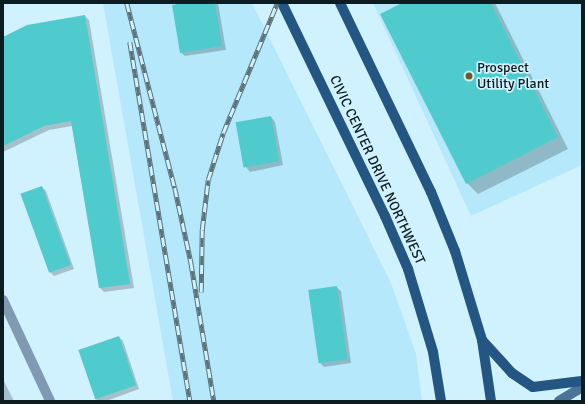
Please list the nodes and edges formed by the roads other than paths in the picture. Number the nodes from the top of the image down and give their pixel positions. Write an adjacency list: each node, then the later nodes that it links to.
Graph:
1 (282, 3): 8 (main road, CIVIC CENTER DRIVE NORTHWEST)
2 (340, 3): 4 (main road)
3 (3, 300): 7 (street)
4 (482, 340): 5 (main road); 9 (main road)
5 (582, 381)
6 (582, 387): 10 (main road)
7 (50, 401)
8 (441, 401)
9 (491, 401)
10 (559, 401)

